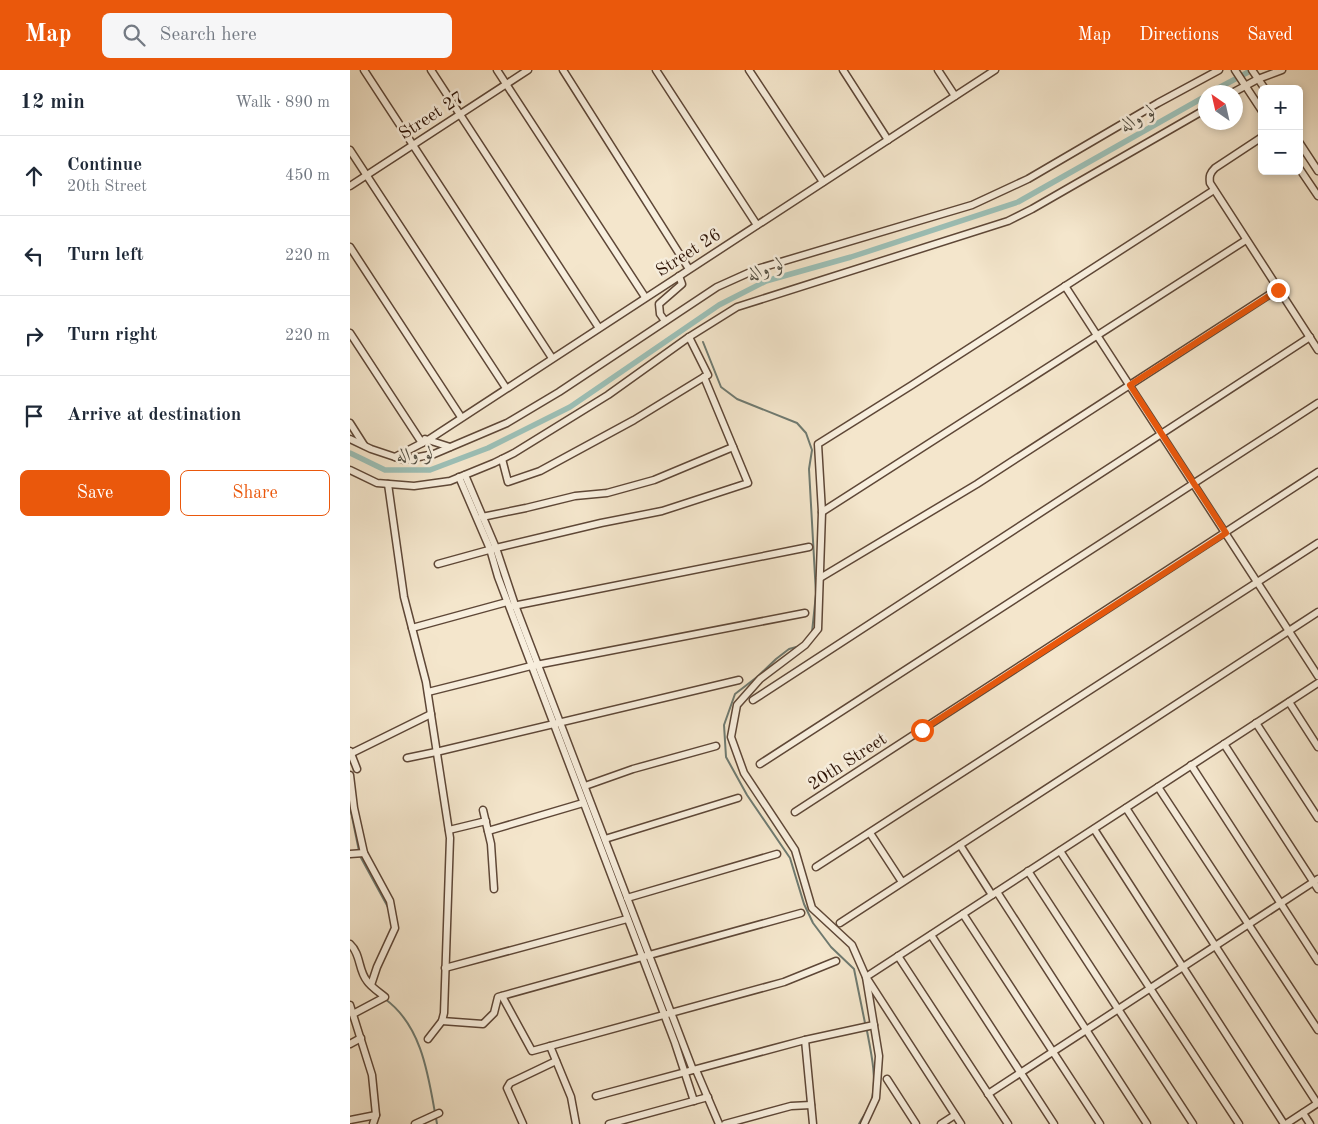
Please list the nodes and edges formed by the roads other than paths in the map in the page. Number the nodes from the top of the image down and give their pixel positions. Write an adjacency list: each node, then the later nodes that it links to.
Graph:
1 (364, 70): 23 (street)
2 (431, 70): 19 (street)
3 (497, 70): 15 (street)
4 (528, 70): 15 (street, Street 27)
5 (563, 70): 36 (street)
6 (656, 70): 33 (street)
7 (750, 70): 29 (street)
8 (842, 70): 21 (street)
9 (938, 70): 17 (street)
10 (995, 70): 17 (street, Street 26)
11 (1219, 70): 41 (street)
12 (1235, 70): 16 (street)
13 (1282, 70): 14 (street)
14 (1256, 75): 16 (street)
15 (506, 84): 19 (street, Street 27); 40 (street)
16 (1244, 84): 18 (street)
17 (955, 96): 21 (street, Street 26)
18 (1258, 105)
19 (460, 114): 23 (street, Street 27); 42 (street)
20 (1198, 114): 45 (street)
21 (888, 140): 29 (street, Street 26)
22 (1258, 140): 31 (street)
23 (413, 145): 28 (street, Street 27); 48 (street)
24 (1303, 148): 26 (street)
25 (350, 150): 28 (street)
26 (1318, 171)
27 (1303, 174): 32 (street)
28 (366, 175): 30 (street, Street 27); 51 (street)
29 (823, 182): 33 (street, Street 26)
30 (350, 186)
31 (1214, 190): 34 (street); 38 (street)
32 (1318, 196)
33 (758, 225): 36 (street, Street 26)
34 (1246, 240): 39 (street); 44 (street)
35 (350, 247): 53 (street)
36 (690, 269): 37 (street, Street 26)
37 (679, 276): 40 (street, Street 26); 41 (street)
38 (1065, 286): 44 (street); 68 (street)
39 (1278, 290): 46 (street); 50 (street)
40 (645, 298): 42 (street, Street 26)
41 (665, 321): 59 (street)
42 (599, 328): 48 (street, Street 26)
43 (350, 332): 57 (street)
44 (1098, 336): 50 (street); 68 (street)
45 (689, 337): 49 (street); 62 (street)
46 (1310, 337): 47 (street); 55 (street)
47 (1318, 350)
48 (552, 358): 51 (street, Street 26)
49 (704, 377): 60 (street); 62 (street)
50 (1130, 385): 55 (street); 75 (street)
51 (506, 388): 53 (street, Street 26)
52 (1318, 403): 67 (street)
53 (461, 417): 57 (street, Street 26)
54 (350, 423): 58 (street)
55 (1162, 435): 67 (street); 87 (street)
56 (350, 439): 58 (street)
57 (423, 440): 59 (street); 61 (street, Street 26)
58 (365, 446): 61 (street)
59 (450, 447): 61 (street)
60 (733, 447): 69 (street); 72 (street)
61 (395, 457)
62 (502, 459): 65 (street)
63 (350, 470): 66 (street)
64 (1318, 472): 70 (street, 20th Street)
65 (462, 476): 66 (street); 69 (street); 72 (street)
66 (388, 484): 80 (street)
67 (1194, 484): 70 (street); 98 (street)
68 (822, 512): 75 (street)
69 (482, 517): 72 (street)
70 (1226, 533): 76 (street); 109 (street, 20th Street)
71 (1318, 543): 76 (street)
72 (493, 548): 74 (street); 77 (street)
73 (809, 548): 77 (street)
74 (438, 564)
75 (820, 578): 146 (street)
76 (1258, 582): 81 (street); 115 (street)
77 (510, 604): 80 (street); 82 (street)
78 (1318, 612): 81 (street)
79 (805, 613): 82 (street)
80 (412, 628): 86 (street)
81 (1289, 630): 83 (street); 117 (street)
82 (535, 666): 86 (street); 90 (street)
83 (1318, 676)
84 (739, 680): 90 (street)
85 (1318, 683): 88 (street)
86 (428, 692): 89 (street)
87 (753, 700)
88 (1289, 702): 91 (street); 94 (street)
89 (431, 714): 95 (street); 96 (street)
90 (557, 723): 96 (street); 102 (street); 105 (street)
91 (1256, 723): 92 (street); 110 (street)
92 (1224, 744): 99 (street); 124 (street)
93 (716, 746): 102 (street)
94 (1318, 746)
95 (351, 752): 100 (street)
96 (436, 752): 97 (street); 113 (street)
97 (407, 758)
98 (760, 764)
99 (1191, 765): 103 (street); 130 (street)
100 (357, 769)
101 (350, 775): 107 (street)
102 (585, 786): 116 (street)
103 (1158, 787): 106 (street); 135 (street)
104 (738, 798): 116 (street)
105 (583, 802): 114 (street); 133 (street)
106 (1126, 808): 112 (street); 138 (street)
107 (352, 809): 119 (street)
108 (483, 810): 111 (street)
109 (795, 812)
110 (1318, 818)
111 (486, 821): 113 (street); 114 (street)
112 (1094, 829): 118 (street); 144 (street)
113 (449, 830): 145 (street)
114 (488, 831): 126 (street)
115 (870, 833): 122 (street); 125 (street)
116 (605, 839): 129 (street)
117 (960, 845): 125 (street); 128 (street)
118 (1060, 851): 123 (street); 148 (street)
119 (364, 853): 120 (street); 147 (street)
120 (350, 854)
121 (778, 854): 129 (street)
122 (816, 868)
123 (1028, 871): 128 (street); 151 (street)
124 (1316, 881): 127 (street); 130 (street)
125 (902, 882): 134 (street)
126 (494, 889)
127 (1318, 889)
128 (994, 893): 132 (street); 157 (street)
129 (627, 898): 139 (street)
130 (1281, 904): 135 (street); 143 (street)
131 (801, 913): 139 (street)
132 (963, 914): 136 (street); 164 (street)
133 (627, 919): 141 (street); 145 (street)
134 (840, 923)
135 (1248, 924): 138 (street); 158 (street)
136 (930, 935): 140 (street); 167 (street)
137 (350, 944): 147 (street)
138 (1215, 946): 144 (street); 174 (street)
139 (650, 955): 141 (street); 152 (street)
140 (898, 956): 146 (street); 170 (street)
141 (642, 957): 149 (street); 154 (street)
142 (836, 961): 152 (street)
143 (1318, 961)
144 (1183, 967): 148 (street); 199 (street)
145 (445, 968): 155 (street)
146 (866, 977): 156 (street); 179 (street)
147 (371, 985): 153 (street)
148 (1150, 988): 151 (street); 198 (street)
149 (502, 996): 155 (street); 163 (street)
150 (350, 1005): 153 (street)
151 (1118, 1009): 157 (street); 197 (street)
152 (671, 1012): 154 (street); 166 (street)
153 (353, 1014): 159 (street)
154 (663, 1014): 163 (street); 168 (street)
155 (442, 1021): 160 (street)
156 (874, 1025): 161 (street); 189 (street)
157 (1086, 1030): 164 (street); 196 (street)
158 (1318, 1030)
159 (361, 1038): 162 (street); 178 (street)
160 (428, 1039)
161 (805, 1040): 166 (street); 175 (street)
162 (350, 1044)
163 (550, 1046): 165 (street)
164 (1053, 1052): 167 (street); 195 (street)
165 (556, 1061): 183 (street); 184 (street)
166 (695, 1070): 168 (street); 172 (street)
167 (1021, 1072): 170 (street); 194 (street)
168 (685, 1073): 171 (street); 173 (street)
169 (887, 1079): 190 (street)
170 (988, 1094): 193 (street)
171 (596, 1096)
172 (708, 1097): 173 (street); 186 (street)
173 (694, 1101): 185 (street)
174 (1318, 1103): 177 (street)
175 (811, 1105): 187 (street); 188 (street)
176 (438, 1113): 182 (street)
177 (1303, 1113): 199 (street); 200 (street)
178 (376, 1115): 180 (street); 181 (street)
179 (955, 1115): 191 (street); 192 (street)
180 (350, 1120)
181 (373, 1124)
182 (415, 1124)
183 (523, 1124)
184 (576, 1124)
185 (609, 1124)
186 (719, 1124)
187 (725, 1124)
188 (813, 1124)
189 (864, 1124)
190 (916, 1124)
191 (942, 1124)
192 (961, 1124)
193 (1008, 1124)
194 (1054, 1124)
195 (1100, 1124)
196 (1147, 1124)
197 (1193, 1124)
198 (1239, 1124)
199 (1285, 1124)
200 (1310, 1124)

